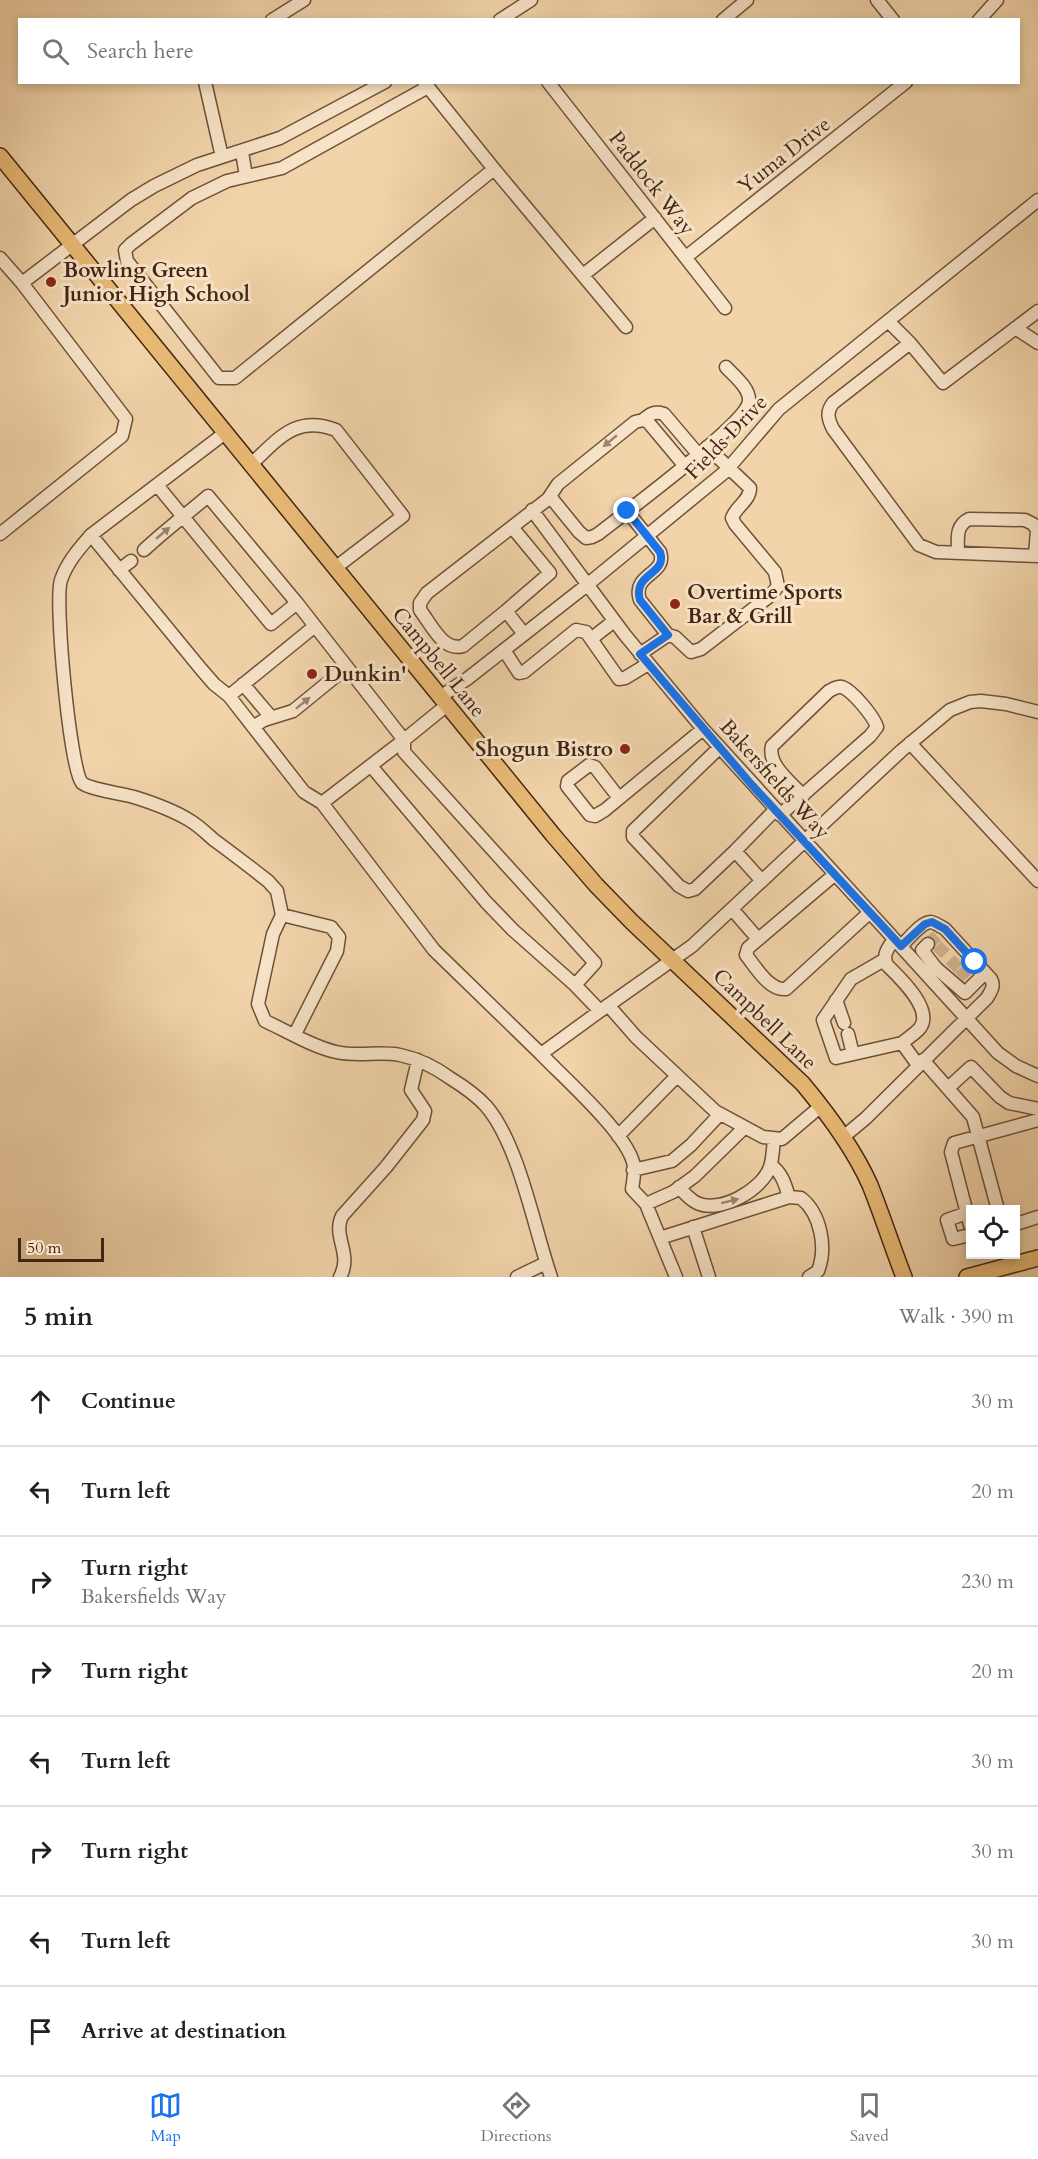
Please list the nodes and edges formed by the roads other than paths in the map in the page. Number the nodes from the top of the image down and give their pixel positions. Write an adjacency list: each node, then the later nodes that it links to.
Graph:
1 (304, 0): 6 (street)
2 (531, 0): 7 (street)
3 (747, 0): 8 (street)
4 (877, 0): 9 (street)
5 (997, 0): 10 (street)
6 (275, 18)
7 (503, 18)
8 (725, 18)
9 (891, 18)
10 (981, 18)
11 (205, 84): 18 (street)
12 (380, 84): 16 (street)
13 (550, 84): 22 (street, Paddock Way)
14 (903, 84): 24 (street, Yuma Drive)
15 (426, 85): 19 (street); 20 (street)
16 (242, 152): 18 (street); 20 (street)
17 (0, 156): 23 (main road, Campbell Lane)
18 (222, 157): 23 (street)
19 (494, 169): 20 (street); 26 (street)
20 (246, 176)
21 (1038, 200): 30 (street, Fields Drive)
22 (655, 218): 24 (street, Paddock Way); 26 (street)
23 (72, 244): 27 (street); 37 (main road, Campbell Lane)
24 (686, 257): 28 (street, Paddock Way)
25 (0, 258): 27 (street)
26 (583, 275): 31 (street)
27 (22, 283): 48 (street)
28 (725, 308)
29 (1038, 311): 32 (street)
30 (888, 321): 33 (street); 41 (street, Fields Drive)
31 (626, 327)
32 (1015, 328): 33 (street); 34 (street)
33 (910, 343): 52 (street)
34 (1038, 343)
35 (726, 367): 38 (street)
36 (643, 420): 38 (street); 40 (street); 43 (street, one-way to 43)
37 (225, 433): 39 (main road, Campbell Lane); 42 (street)
38 (703, 450): 40 (street); 41 (street)
39 (250, 465): 56 (main road, Campbell Lane); 56 (street)
40 (684, 465): 45 (street)
41 (730, 467): 50 (street, Fields Drive); 65 (street)
42 (157, 485): 46 (street); 49 (street)
43 (548, 499): 44 (street); 45 (street)
44 (532, 510): 47 (street); 53 (street, Bakersfields Way)
45 (627, 511): 50 (street)
46 (183, 517): 51 (street, one-way to 46); 60 (street); 60 (street)
47 (512, 526): 58 (street); 61 (street)
48 (0, 534)
49 (92, 535): 57 (street); 92 (street)
50 (648, 536): 59 (street, Fields Drive); 65 (street)
51 (144, 550)
52 (958, 553): 54 (street); 54 (street)
53 (565, 556): 58 (street); 59 (street, Bakersfields Way)
54 (1036, 556)
55 (130, 561): 57 (street)
56 (335, 568): 72 (main road, Campbell Lane)
57 (119, 570): 71 (street)
58 (550, 573): 61 (street)
59 (587, 585): 62 (street, Bakersfields Way); 64 (street, Fields Drive)
60 (297, 603): 63 (street)
61 (506, 611): 64 (street)
62 (614, 621): 66 (street); 68 (street, Bakersfields Way)
63 (315, 626): 69 (street); 70 (street)
64 (524, 634): 67 (street, Fields Drive)
65 (668, 635): 68 (street)
66 (591, 639): 67 (street); 68 (street)
67 (504, 650): 72 (street, Fields Drive)
68 (644, 659): 76 (street, Bakersfields Way)
69 (347, 667): 74 (street, one-way to 69); 77 (street)
70 (243, 684): 71 (street); 74 (street)
71 (229, 696): 75 (street)
72 (443, 701): 77 (street, Fields Drive); 96 (main road, Campbell Lane)
73 (1038, 712): 78 (street)
74 (271, 717): 75 (street)
75 (253, 727): 83 (street)
76 (703, 729): 79 (street, Bakersfields Way); 82 (street)
77 (404, 740): 80 (street, Fields Drive); 100 (street)
78 (910, 743): 85 (street); 89 (street)
79 (719, 748): 84 (street, Bakersfields Way); 86 (street)
80 (371, 766): 83 (street, Fields Drive); 100 (street)
81 (803, 796): 81 (street); 84 (street)
82 (619, 798)
83 (322, 804): 106 (street)
84 (778, 813): 85 (street, Bakersfields Way); 86 (street)
85 (805, 842): 87 (street, Bakersfields Way); 88 (street)
86 (735, 851): 88 (street)
87 (834, 874): 91 (street, Bakersfields Way); 93 (street)
88 (762, 881): 90 (street)
89 (1038, 881)
90 (732, 909): 93 (street); 96 (street)
91 (869, 913): 93 (street); 94 (street, Bakersfields Way)
92 (282, 915): 104 (street); 104 (street)
93 (758, 939)
94 (897, 943): 95 (street, Bakersfields Way); 95 (street); 97 (street)
95 (943, 954): 98 (street); 98 (street); 103 (street, Bakersfields Way)
96 (672, 959): 102 (street); 113 (main road, Campbell Lane)
97 (884, 960): 101 (street); 105 (street)
98 (964, 973): 99 (street); 99 (street)
99 (985, 973): 103 (street)
100 (575, 985): 102 (street)
101 (836, 1000): 107 (street); 107 (street)
102 (604, 1008): 106 (street); 110 (street)
103 (966, 1017): 109 (street); 111 (street, Bakersfields Way)
104 (295, 1034): 108 (street)
105 (902, 1043): 107 (street); 109 (street)
106 (541, 1054): 118 (street)
107 (853, 1054)
108 (418, 1060): 136 (street); 137 (street)
109 (921, 1063): 112 (street); 120 (street)
110 (678, 1076): 115 (street); 118 (street)
111 (1038, 1076)
112 (948, 1088): 114 (street); 119 (street)
113 (821, 1106): 120 (main road, Campbell Lane); 121 (street)
114 (1038, 1109)
115 (720, 1114): 117 (street); 123 (street)
116 (1038, 1120): 119 (street)
117 (744, 1128): 121 (street); 124 (street)
118 (618, 1136): 123 (street)
119 (979, 1137): 127 (street); 128 (street)
120 (842, 1138): 143 (main road, Campbell Lane)
121 (774, 1139): 122 (street)
122 (771, 1165): 124 (street, one-way to 122); 125 (street)
123 (633, 1170): 126 (street)
124 (679, 1187): 126 (street)
125 (789, 1197): 132 (street); 142 (street)
126 (646, 1204): 134 (street)
127 (997, 1205)
128 (966, 1208)
129 (1038, 1217): 131 (street)
130 (966, 1219): 133 (street)
131 (1020, 1223)
132 (693, 1227): 134 (street); 141 (street)
133 (966, 1236)
134 (660, 1238): 140 (street)
135 (1038, 1258): 144 (main road)
136 (546, 1263): 138 (street); 139 (street)
137 (340, 1277)
138 (517, 1277)
139 (551, 1277)
140 (676, 1277)
141 (709, 1277)
142 (809, 1277)
143 (904, 1277)
144 (967, 1277)

